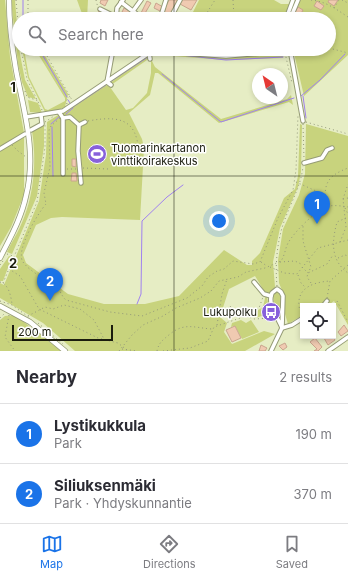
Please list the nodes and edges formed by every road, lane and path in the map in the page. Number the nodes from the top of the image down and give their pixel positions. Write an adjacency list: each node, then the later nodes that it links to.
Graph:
1 (8, 0): 34 (main road)
2 (16, 0): 23 (path)
3 (28, 0): 24 (path)
4 (96, 0): 21 (path)
5 (141, 0): 22 (street)
6 (166, 0): 27 (street)
7 (180, 0): 28 (street)
8 (215, 0): 29 (path)
9 (233, 0): 30 (path)
10 (293, 0): 31 (street)
11 (298, 0): 32 (street)
12 (310, 0): 13 (path)
13 (319, 0): 18 (path)
14 (327, 0): 18 (path)
15 (339, 0): 20 (path)
16 (342, 0): 19 (path)
17 (122, 1): 22 (street); 26 (street)
18 (325, 3): 20 (path)
19 (348, 4)
20 (334, 8): 33 (path)
21 (100, 9): 25 (street)
22 (133, 11)
23 (17, 12)
24 (28, 12)
25 (105, 12)
26 (117, 12)
27 (162, 12)
28 (174, 12)
29 (207, 12)
30 (234, 12)
31 (289, 12)
32 (293, 12)
33 (348, 17)
34 (12, 40)
35 (336, 50): 36 (path)
36 (348, 53)
37 (14, 56): 58 (main road)
38 (22, 56): 51 (path)
39 (47, 56): 50 (path)
40 (112, 56): 46 (street)
41 (145, 56): 46 (street)
42 (151, 56): 45 (street)
43 (285, 56): 48 (path)
44 (291, 56): 60 (street)
45 (150, 59)
46 (107, 82): 47 (street); 52 (street)
47 (111, 85)
48 (293, 85)
49 (26, 91): 51 (path)
50 (70, 96): 52 (path); 53 (path)
51 (39, 101): 56 (path)
52 (74, 104): 53 (street)
53 (68, 108): 54 (street)
54 (59, 112): 56 (street); 57 (street); 94 (path)
55 (298, 113): 76 (path)
56 (43, 115): 58 (street); 62 (street)
57 (63, 117): 61 (street); 72 (street); 98 (path)
58 (26, 118): 93 (main road)
59 (85, 122): 61 (street); 70 (path)
60 (303, 122): 64 (path); 69 (path)
61 (78, 125): 73 (street)
62 (31, 130)
63 (25, 134): 65 (street)
64 (348, 134)
65 (11, 143): 67 (street); 68 (path)
66 (332, 148): 69 (street)
67 (0, 149)
68 (26, 161)
69 (304, 162): 78 (path)
70 (139, 167)
71 (348, 168): 80 (path)
72 (63, 169): 73 (path); 75 (street)
73 (80, 169): 74 (path); 77 (street)
74 (109, 169)
75 (63, 174)
76 (295, 182): 78 (path); 98 (path)
77 (81, 183)
78 (300, 184): 80 (path); 100 (path)
79 (348, 184): 82 (path)
80 (326, 195): 84 (path)
81 (348, 198): 82 (path)
82 (343, 199): 83 (path)
83 (343, 206): 84 (path); 85 (path); 86 (path); 87 (path)
84 (326, 207): 88 (path)
85 (348, 207)
86 (348, 214)
87 (346, 218): 90 (path); 91 (path)
88 (302, 225): 97 (path); 99 (path)
89 (348, 240): 90 (path)
90 (340, 243): 91 (path)
91 (333, 244): 92 (path); 97 (path)
92 (334, 254): 96 (path); 108 (path)
93 (2, 256): 94 (path)
94 (14, 256): 106 (path)
95 (348, 256): 96 (path)
96 (337, 259): 107 (path)
97 (308, 260): 101 (path); 108 (path)
98 (260, 262): 103 (path)
99 (279, 262): 100 (path); 101 (path)
100 (275, 264): 103 (path); 105 (path)
101 (303, 265): 104 (path)
102 (348, 265): 107 (path)
103 (268, 266): 105 (path); 111 (path)
104 (302, 267): 108 (path); 110 (path)
105 (275, 268): 110 (path); 118 (path)
106 (9, 269): 115 (path); 126 (path)
107 (343, 269): 109 (path); 112 (path)
108 (308, 273): 116 (path)
109 (348, 273)
110 (297, 274): 117 (path)
111 (227, 279): 133 (path); 138 (path)
112 (330, 281): 117 (path); 121 (path)
113 (0, 282): 115 (path)
114 (254, 282): 119 (street)
115 (3, 283): 123 (path)
116 (311, 283)
117 (306, 287): 125 (path)
118 (277, 289): 120 (street); 134 (street)
119 (264, 294): 120 (street); 128 (path)
120 (271, 296): 130 (street)
121 (327, 301)
122 (337, 301): 132 (path)
123 (0, 306): 142 (main road)
124 (230, 306): 128 (path)
125 (300, 307)
126 (39, 309): 127 (path); 137 (path); 137 (path)
127 (28, 316)
128 (246, 316): 130 (path); 133 (path)
129 (0, 318): 141 (path)
130 (277, 318): 134 (street)
131 (300, 319): 134 (street)
132 (348, 322)
133 (217, 325): 135 (path)
134 (282, 328): 147 (street)
135 (213, 329): 145 (path); 146 (path)
136 (348, 337): 148 (street)
137 (104, 339): 138 (path)
138 (124, 347): 139 (path); 140 (path)
139 (122, 349): 140 (path); 143 (path)
140 (128, 350): 144 (path)
141 (15, 351)
142 (65, 351)
143 (119, 351)
144 (137, 351)
145 (157, 351)
146 (163, 351)
147 (270, 351)
148 (328, 351)

